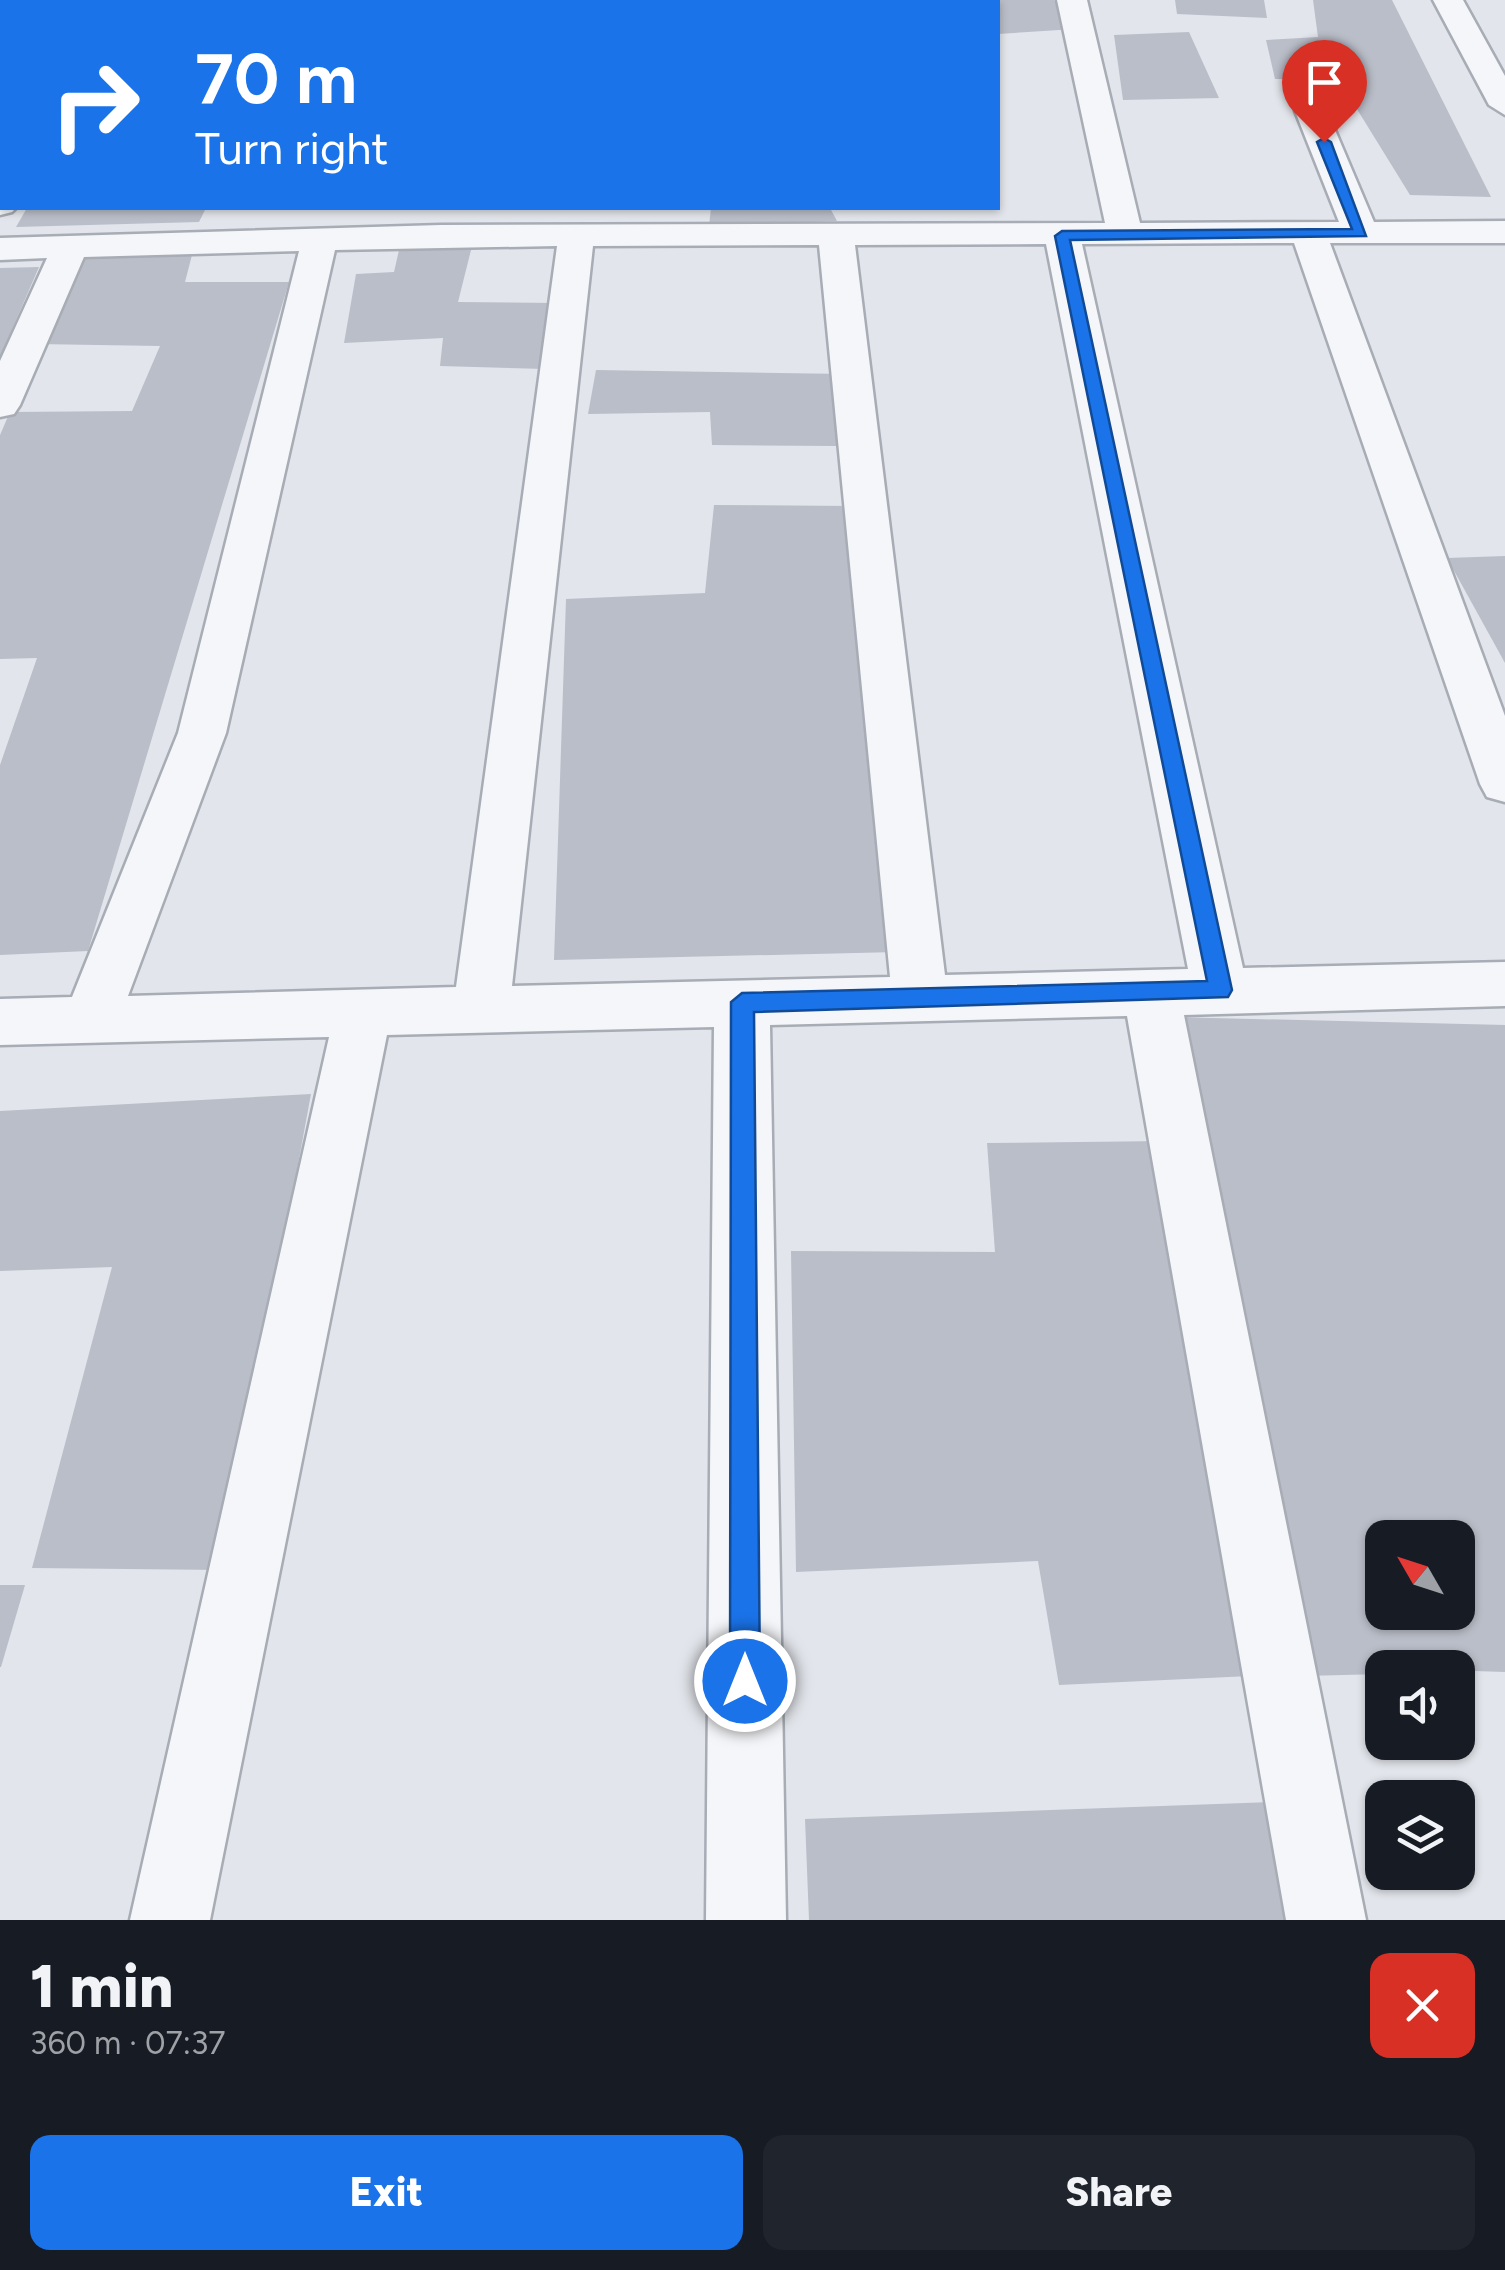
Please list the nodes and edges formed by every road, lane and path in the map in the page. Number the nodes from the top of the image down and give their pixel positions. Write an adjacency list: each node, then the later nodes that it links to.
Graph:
1 (1072, 0): 13 (street)
2 (1448, 0): 3 (street)
3 (1505, 105)
4 (1312, 112): 9 (street)
5 (656, 221): 11 (street); 12 (street)
6 (904, 221): 12 (street); 14 (street)
7 (444, 222): 11 (street); 15 (street)
8 (1505, 232): 9 (street)
9 (1361, 233): 10 (street)
10 (1309, 234): 13 (street); 19 (street)
11 (576, 235): 25 (street)
12 (836, 235): 23 (street)
13 (1125, 235): 14 (street)
14 (1062, 236): 21 (street)
15 (320, 239): 16 (street); 27 (street)
16 (70, 246): 17 (street); 18 (street)
17 (0, 249)
18 (0, 405)
19 (1505, 784)
20 (1505, 984): 21 (street)
21 (1220, 990): 22 (street)
22 (1151, 992): 23 (street); 31 (street)
23 (920, 998): 24 (street)
24 (742, 1002): 25 (street); 30 (street)
25 (482, 1008): 26 (street)
26 (363, 1013): 27 (street); 29 (street)
27 (91, 1020): 28 (street)
28 (0, 1022)
29 (170, 1920)
30 (746, 1920)
31 (1326, 1920)

